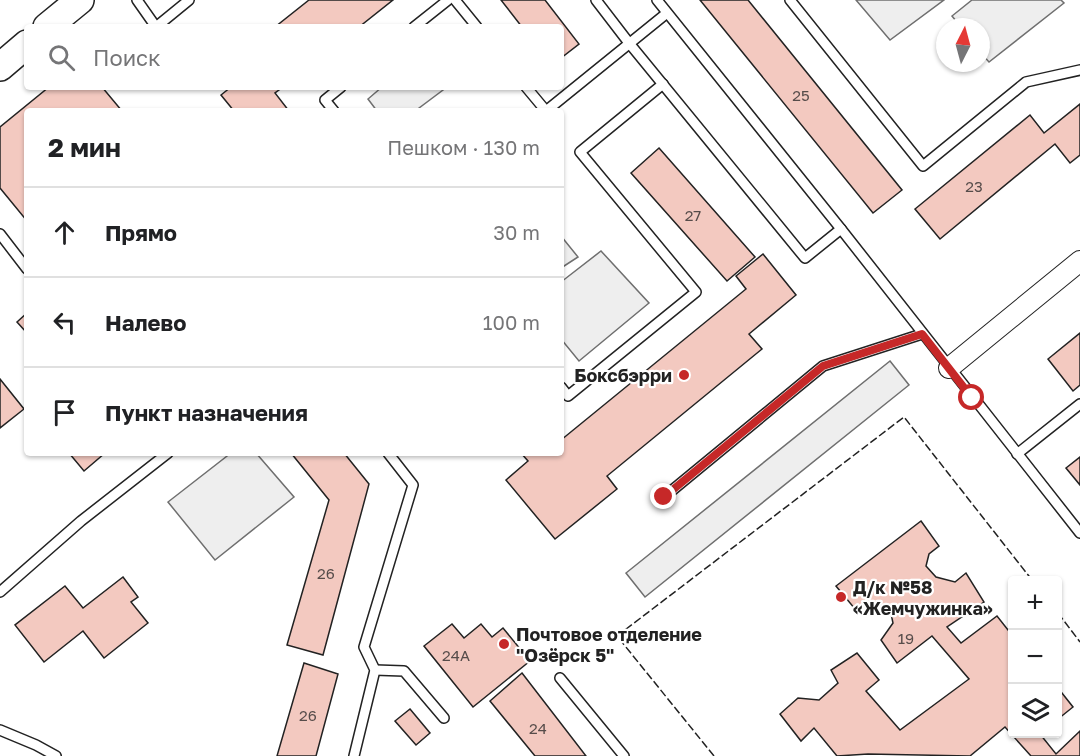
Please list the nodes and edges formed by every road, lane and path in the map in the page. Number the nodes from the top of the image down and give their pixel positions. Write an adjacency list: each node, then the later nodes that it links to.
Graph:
1 (80, 0): 10 (street)
2 (137, 0): 11 (lane)
3 (189, 0): 12 (lane)
4 (447, 0): 13 (lane)
5 (455, 0): 14 (lane)
6 (596, 0): 15 (lane)
7 (657, 0): 9 (lane)
8 (790, 0): 18 (lane)
9 (667, 13): 15 (lane); 25 (lane)
10 (51, 24)
11 (154, 24)
12 (160, 24)
13 (418, 24)
14 (475, 24)
15 (629, 43): 19 (lane); 24 (lane)
16 (24, 47): 17 (street)
17 (0, 67)
18 (1080, 70)
19 (663, 84): 25 (lane); 31 (lane)
20 (337, 90): 22 (lane)
21 (528, 90): 23 (lane)
22 (332, 108)
23 (544, 108)
24 (550, 108)
25 (841, 229): 29 (lane)
26 (0, 234): 28 (lane)
27 (1080, 261): 30 (street)
28 (24, 265)
29 (922, 334): 30 (lane); 36 (lane)
30 (949, 368): 33 (lane)
31 (564, 391)
32 (1080, 404): 33 (lane)
33 (1017, 454): 37 (lane)
34 (164, 456): 38 (lane)
35 (390, 456): 39 (lane)
36 (664, 497)
37 (1080, 533)
38 (0, 592)
39 (375, 670): 41 (lane); 44 (lane)
40 (560, 678): 45 (lane)
41 (444, 718)
42 (0, 730): 43 (lane)
43 (56, 756)
44 (354, 756)
45 (624, 756)

